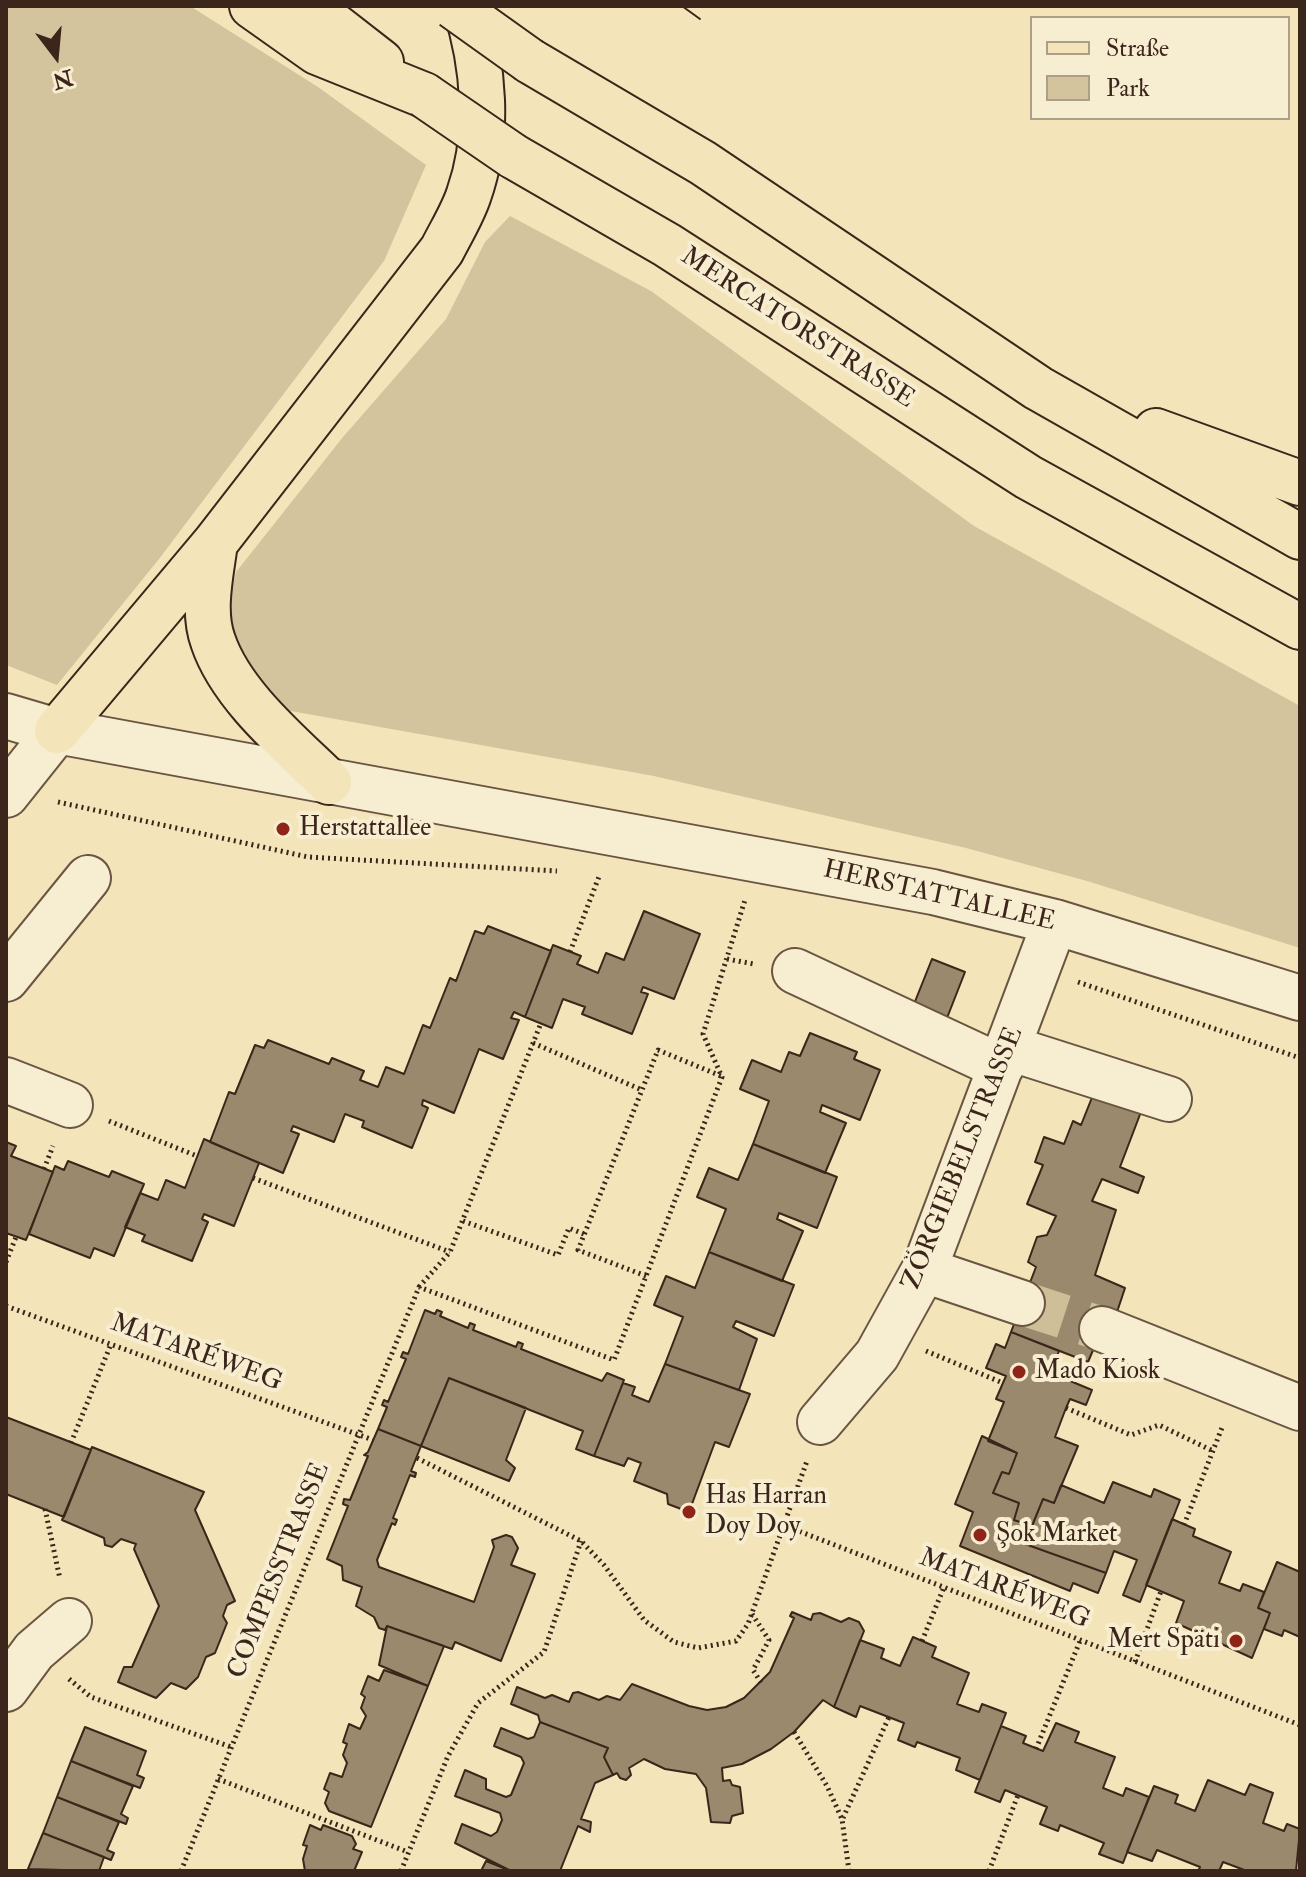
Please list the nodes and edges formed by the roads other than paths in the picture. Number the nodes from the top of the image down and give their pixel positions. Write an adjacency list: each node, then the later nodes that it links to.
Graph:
1 (252, 6): 5 (main road)
2 (309, 6): 5 (main road, MERCATORSTRASSE)
3 (453, 6): 6 (main road, bridge)
4 (465, 6): 9 (main road)
5 (424, 95): 10 (main road, MERCATORSTRASSE, bridge)
6 (1038, 388): 7 (main road); 8 (main road)
7 (1300, 483)
8 (1300, 537)
9 (215, 543): 12 (main road); 13 (main road)
10 (1300, 627)
11 (6, 716): 12 (street, HERSTATTALLEE)
12 (57, 731): 13 (street, HERSTATTALLEE); 14 (street)
13 (329, 782): 16 (street, HERSTATTALLEE)
14 (8, 793)
15 (88, 878): 18 (street)
16 (1055, 922): 19 (street, HERSTATTALLEE); 20 (street, ZÖRGIEBELSTRASSE)
17 (795, 971): 20 (street)
18 (6, 979)
19 (1300, 998)
20 (1005, 1057): 22 (street); 24 (street, ZÖRGIEBELSTRASSE)
21 (6, 1080): 23 (street)
22 (1169, 1099)
23 (70, 1105)
24 (924, 1270): 25 (street); 28 (street, ZÖRGIEBELSTRASSE)
25 (1022, 1303)
26 (1102, 1329): 27 (street)
27 (1300, 1408)
28 (820, 1422)
29 (69, 1621): 30 (street)
30 (6, 1689)

